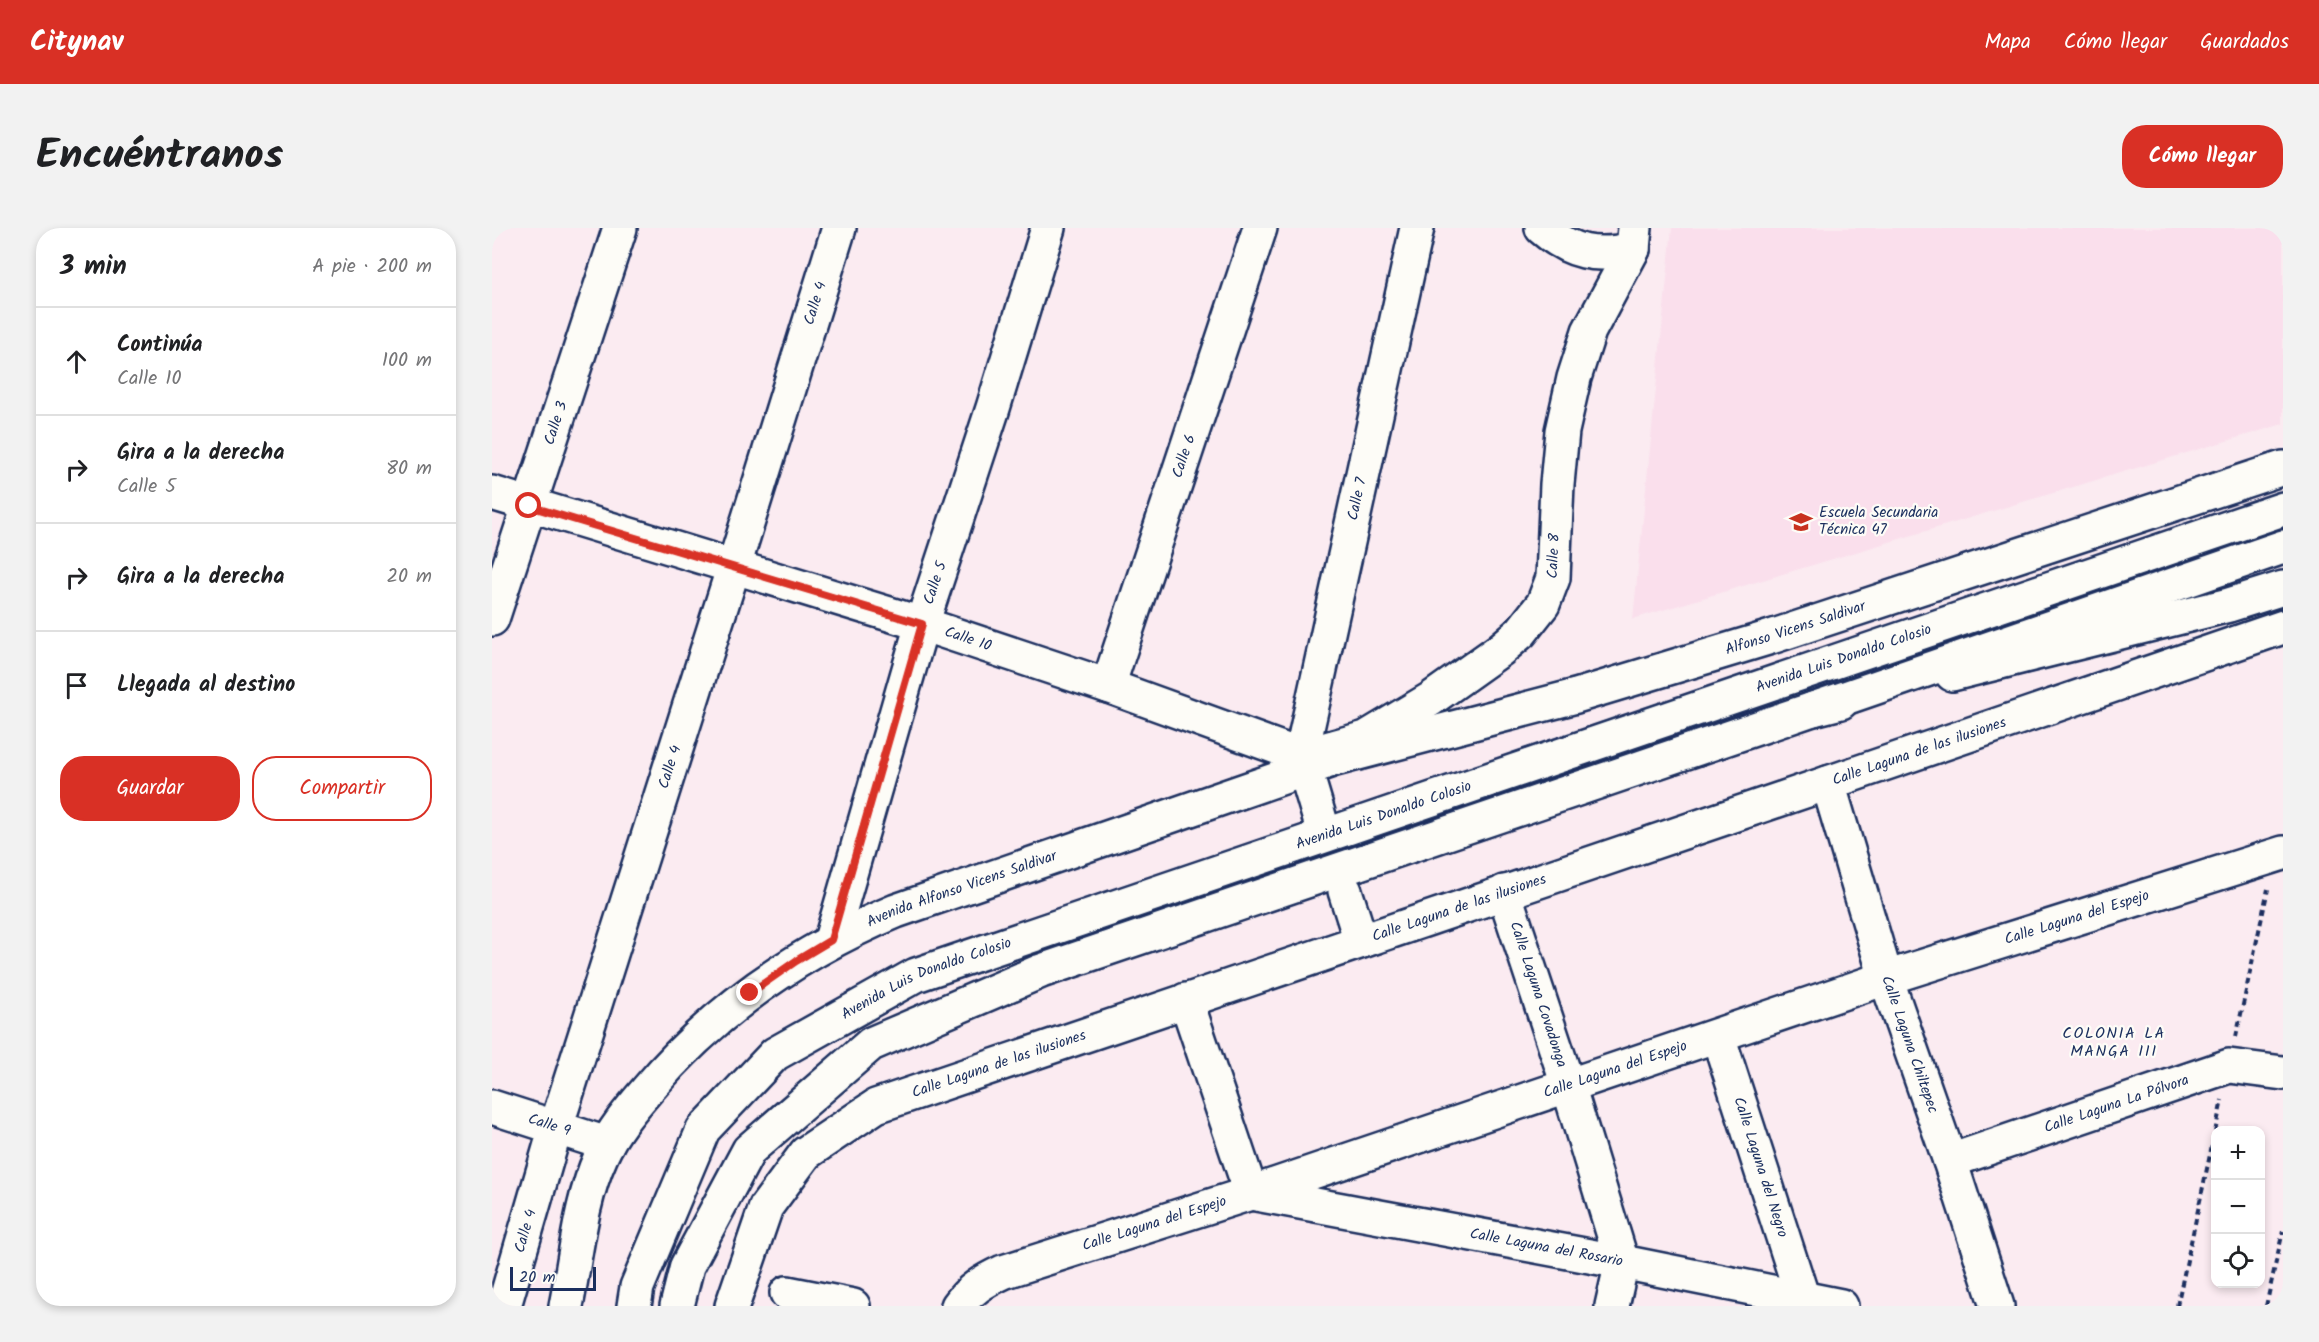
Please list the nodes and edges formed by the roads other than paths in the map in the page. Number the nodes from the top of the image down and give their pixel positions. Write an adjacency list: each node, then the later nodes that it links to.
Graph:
1 (620, 228): 10 (main road, Calle 3)
2 (838, 228): 13 (main road, Calle 4)
3 (1048, 228): 16 (main road, Calle 5)
4 (1260, 228): 18 (main road, Calle 6)
5 (1417, 228): 20 (main road, Calle 7)
6 (1542, 228): 7 (main road)
7 (1634, 239): 20 (main road, Calle 8)
8 (2283, 468): 20 (main road, Alfonso Vicens Saldivar)
9 (492, 493): 10 (main road, Calle 10)
10 (529, 506): 13 (main road, Calle 10); 15 (main road, Calle 3)
11 (2283, 509): 43 (main road, Avenida Luis Donaldo Colosio)
12 (2283, 547): 19 (main road)
13 (734, 566): 16 (main road, Calle 10); 34 (main road, Calle 4)
14 (2283, 588): 19 (main road)
15 (492, 619)
16 (922, 624): 18 (main road, Calle 10); 26 (main road, Calle 5)
17 (2283, 627): 21 (main road, Calle Laguna de las ilusiones)
18 (1108, 686): 20 (main road, Calle 10)
19 (1813, 709): 44 (main road)
20 (1302, 763): 22 (main road); 26 (main road, Avenida Alfonso Vicens Saldivar)
21 (1828, 783): 25 (main road, Calle Laguna de las ilusiones); 28 (main road, Calle Laguna Chiltepec)
22 (1322, 823)
23 (2283, 853): 28 (main road, Calle Laguna del Espejo)
24 (1345, 891): 27 (main road)
25 (1504, 892): 27 (main road, Calle Laguna de las ilusiones); 32 (main road, Calle Laguna Covadonga)
26 (831, 940): 35 (main road, Avenida Alfonso Vicens Saldivar)
27 (1361, 941): 29 (main road, Calle Laguna de las ilusiones)
28 (1886, 978): 30 (main road, Calle Laguna del Espejo); 36 (main road, Calle Laguna Chiltepec)
29 (1186, 1000): 37 (main road); 45 (main road, Calle Laguna de las ilusiones)
30 (1718, 1036): 32 (main road, Calle Laguna del Espejo); 40 (main road, Calle Laguna del Negro)
31 (2283, 1073): 36 (main road, Calle Laguna La Pólvora)
32 (1568, 1085): 37 (main road, Calle Laguna del Espejo); 38 (main road, Calle Laguna Covadonga)
33 (492, 1107): 34 (main road, Calle 9)
34 (556, 1127): 35 (main road, Calle 9); 41 (main road, Calle 4)
35 (607, 1144): 42 (main road, Avenida Alfonso Vicens Saldivar)
36 (1950, 1161): 50 (main road, Calle Laguna Chiltepec)
37 (1251, 1193): 38 (main road, Calle Laguna del Rosario); 47 (main road, Calle Laguna del Espejo)
38 (1622, 1262): 40 (main road, Calle Laguna del Rosario); 48 (main road, Calle Laguna Covadonga)
39 (788, 1293): 46 (main road)
40 (1803, 1299): 49 (main road, Calle Laguna del Rosario)
41 (504, 1306)
42 (566, 1306)
43 (634, 1306)
44 (677, 1306)
45 (732, 1306)
46 (853, 1306)
47 (957, 1306)
48 (1612, 1306)
49 (1841, 1306)
50 (1997, 1306)

